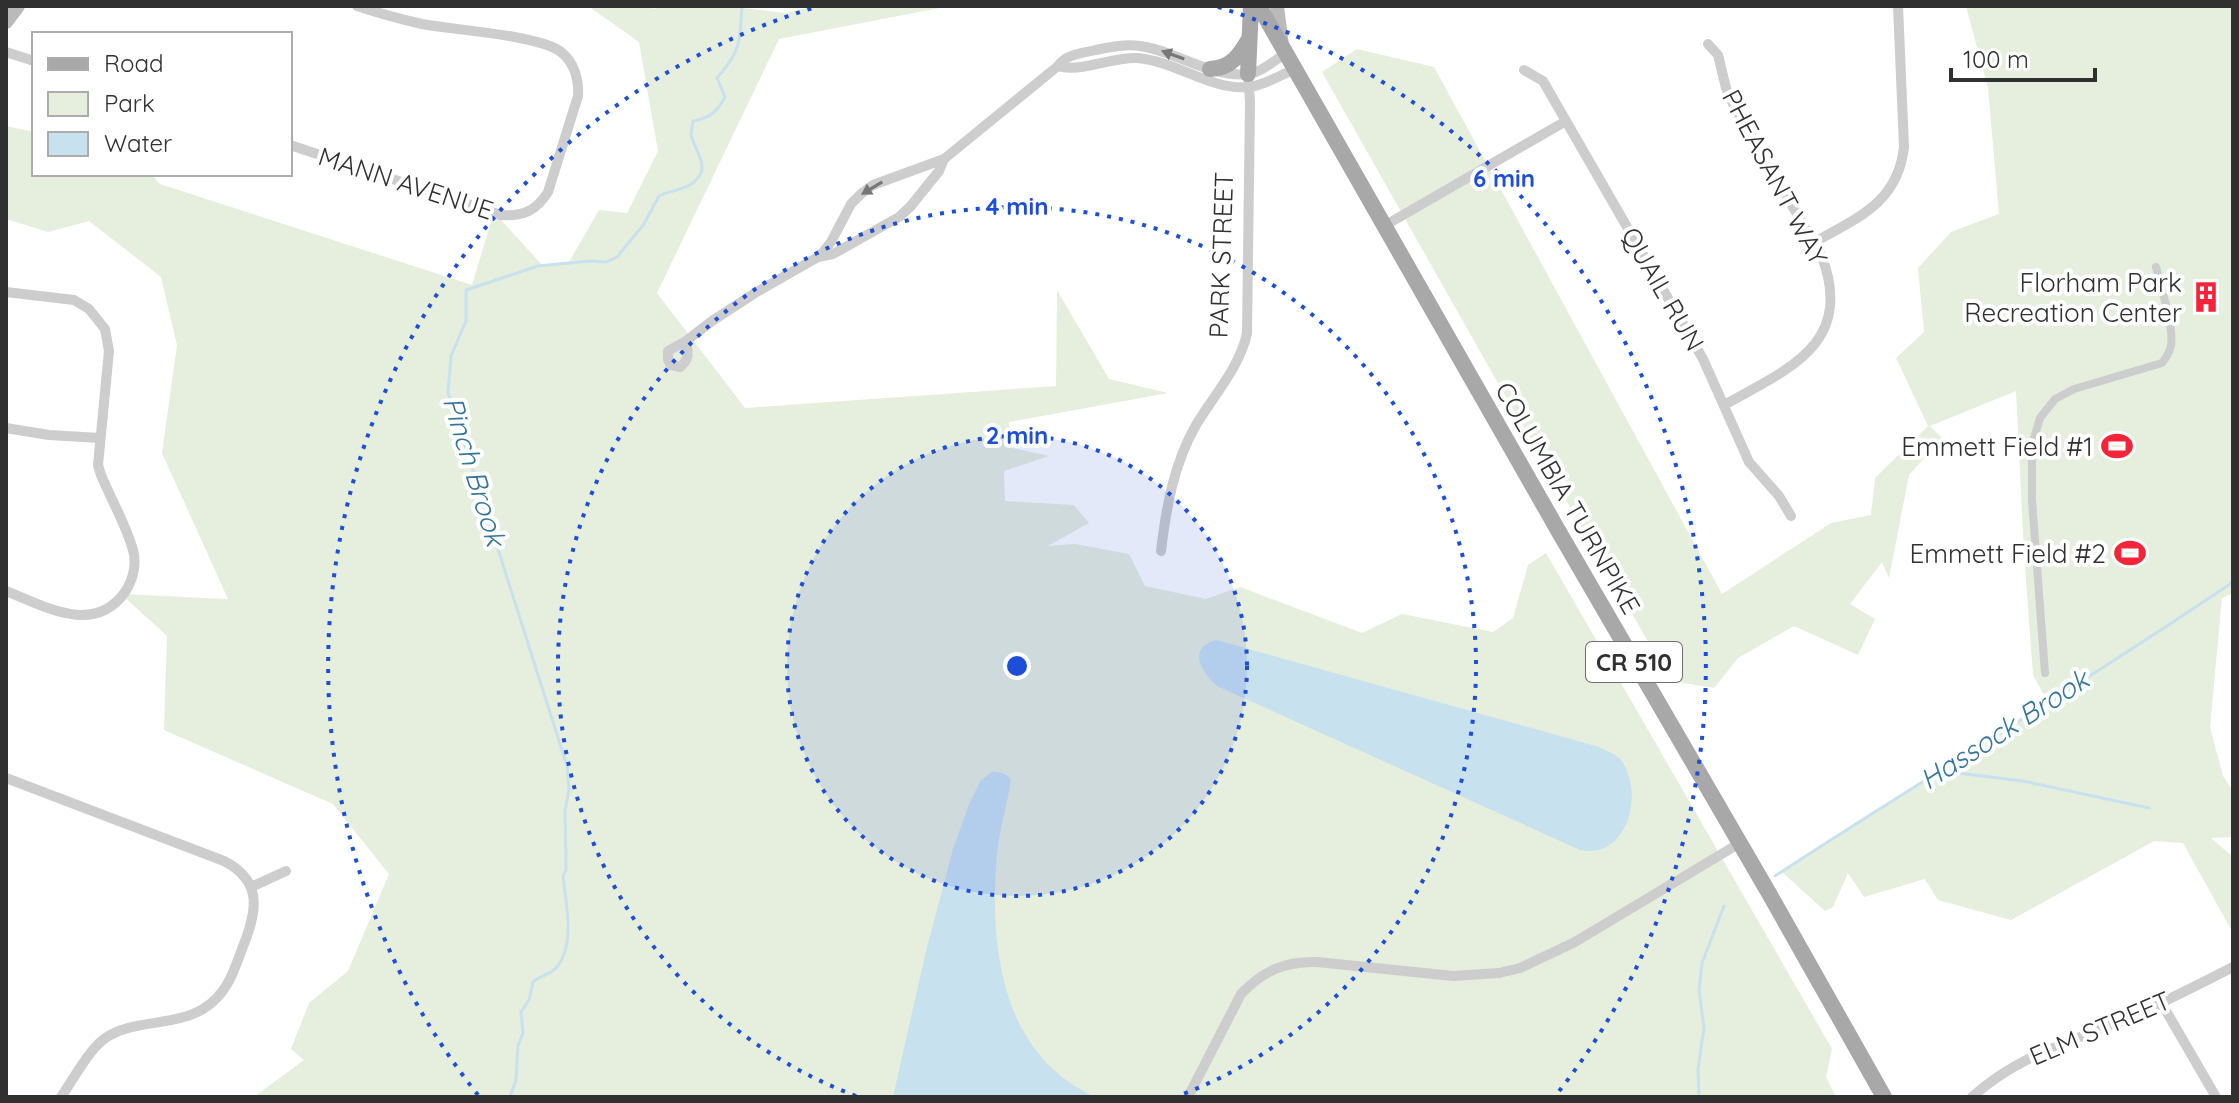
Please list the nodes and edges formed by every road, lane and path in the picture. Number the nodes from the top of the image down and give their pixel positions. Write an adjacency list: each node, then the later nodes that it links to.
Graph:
1 (18, 6): 7 (main road)
2 (357, 6): 19 (street, MANN AVENUE)
3 (1251, 6): 8 (main road)
4 (1259, 6): 10 (main road, COLUMBIA TURNPIKE / CR 510)
5 (1277, 6): 10 (main road)
6 (1898, 6): 22 (street)
7 (6, 22)
8 (1250, 37): 14 (main road); 17 (main road)
9 (1708, 44): 22 (street, PHEASANT WAY)
10 (1284, 50): 15 (main road, COLUMBIA TURNPIKE / CR 510); 17 (street)
11 (6, 52): 12 (street)
12 (32, 60)
13 (1058, 66): 14 (street, one-way to 13); 17 (street); 20 (street)
14 (1210, 69): 17 (street)
15 (1295, 69): 17 (street); 21 (main road, COLUMBIA TURNPIKE / CR 510)
16 (1524, 70): 18 (street, QUAIL RUN)
17 (1248, 80): 31 (street, PARK STREET)
18 (1566, 121): 21 (street); 27 (street, QUAIL RUN)
19 (292, 146)
20 (944, 159): 23 (street); 23 (street, one-way to 23)
21 (1384, 226): 35 (main road, COLUMBIA TURNPIKE / CR 510)
22 (1813, 243): 27 (street, PHEASANT WAY)
23 (818, 257): 26 (street)
24 (2156, 267): 33 (street)
25 (6, 292): 29 (street)
26 (686, 341)
27 (1724, 405): 30 (street, QUAIL RUN)
28 (6, 428): 29 (street)
29 (100, 438): 32 (street)
30 (1791, 516)
31 (1161, 551)
32 (6, 591)
33 (2045, 673)
34 (6, 778): 37 (street)
35 (1740, 843): 41 (street); 42 (main road, COLUMBIA TURNPIKE / CR 510)
36 (286, 871): 37 (street)
37 (251, 887): 40 (street)
38 (2233, 967): 39 (street, ELM STREET)
39 (2162, 1004): 43 (street, ELM STREET); 44 (street)
40 (61, 1097)
41 (1188, 1097)
42 (1884, 1097)
43 (1972, 1097)
44 (2216, 1097)

